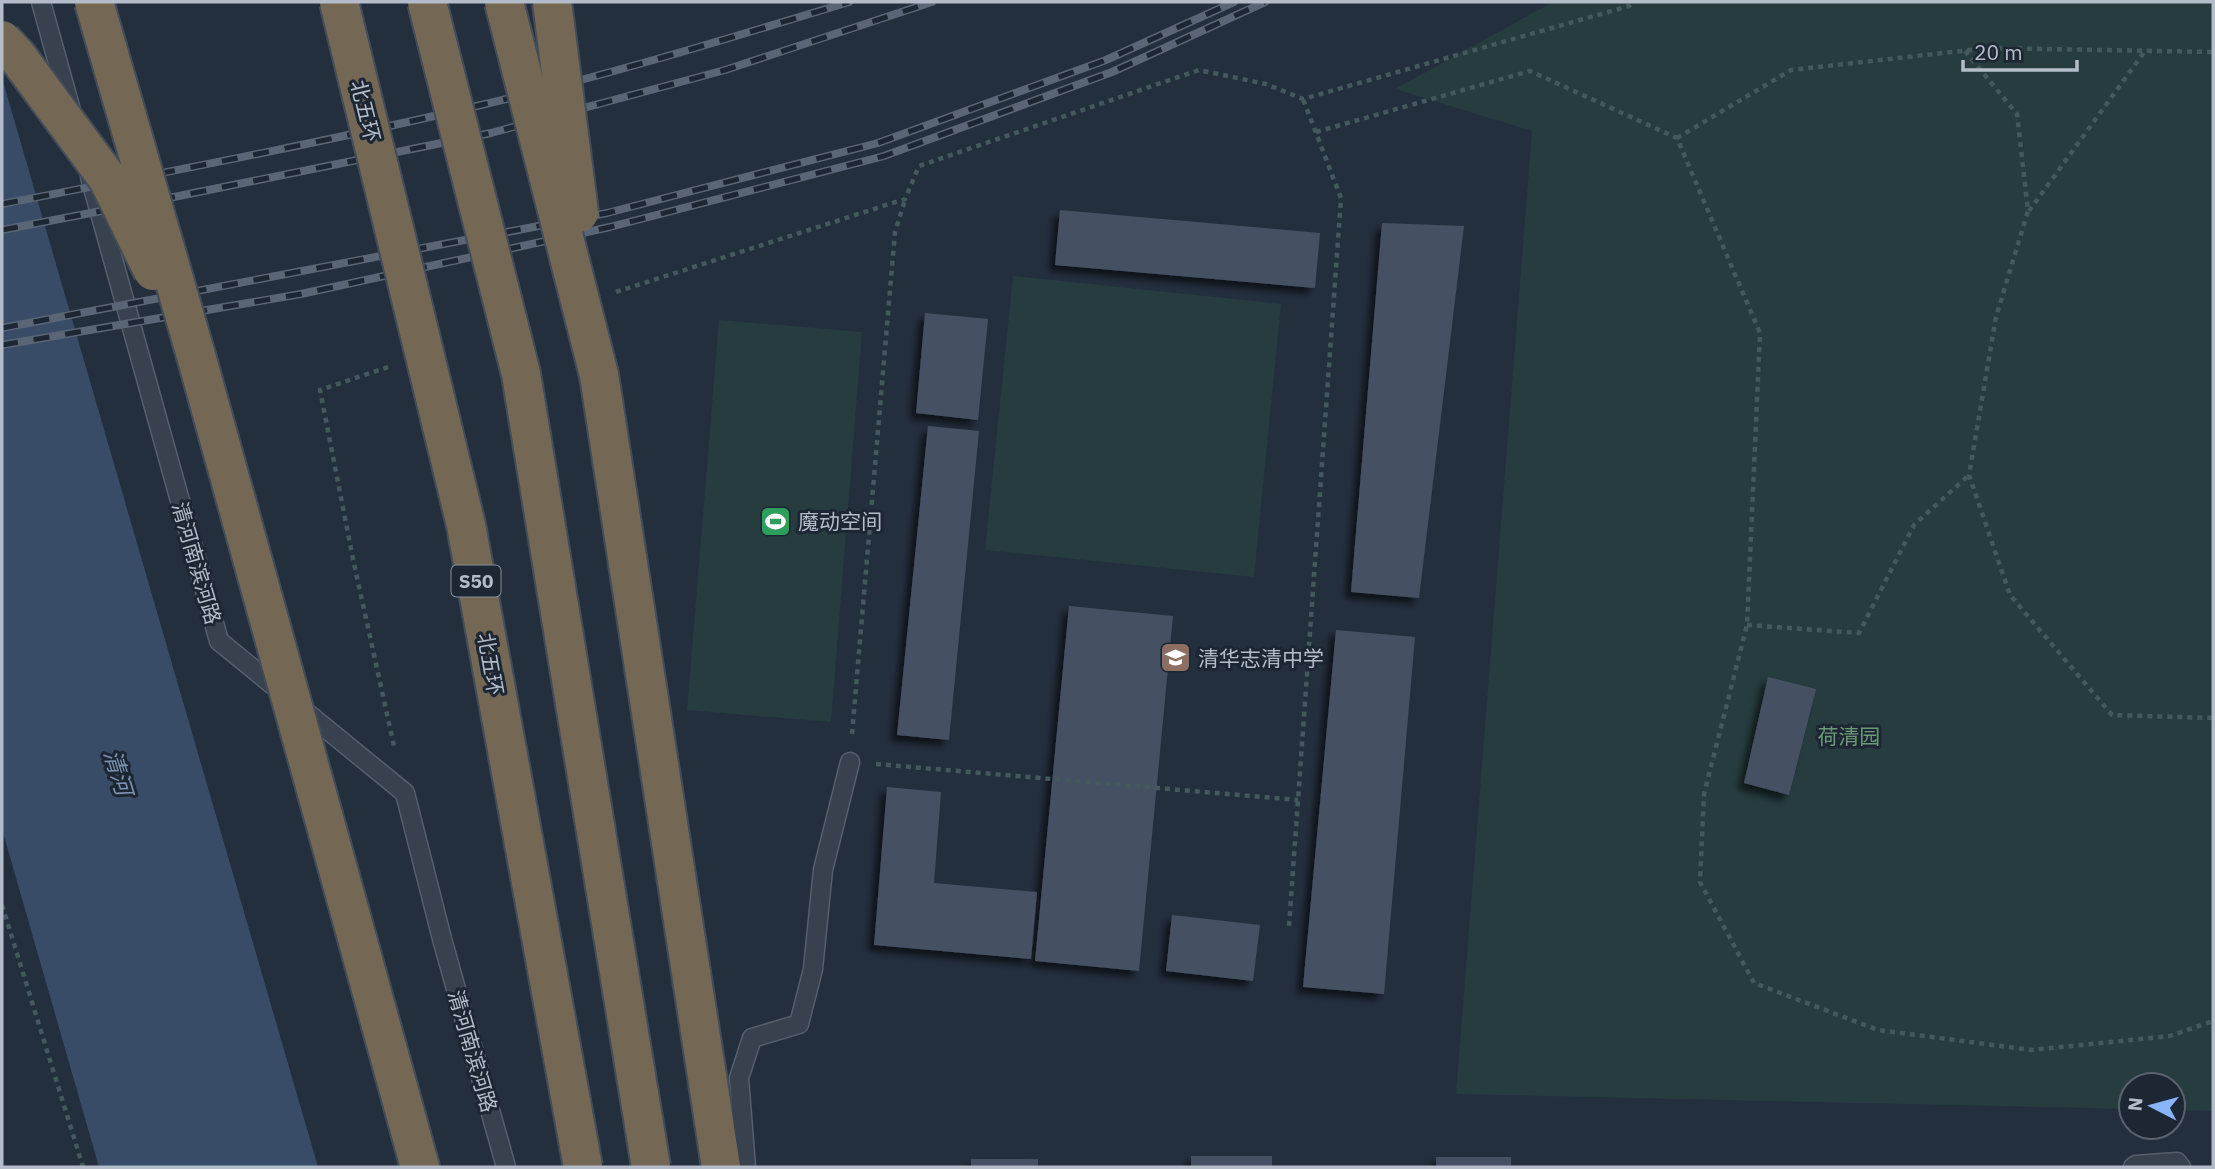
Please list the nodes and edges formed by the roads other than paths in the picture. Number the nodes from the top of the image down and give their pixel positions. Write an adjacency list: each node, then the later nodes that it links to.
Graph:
1 (41, 2): 12 (lane, 清河南滨河路)
2 (94, 2): 8 (highway, bridge)
3 (339, 2): 13 (highway, 北五环 / S50, bridge)
4 (427, 2): 14 (highway, bridge)
5 (504, 2): 9 (highway, bridge)
6 (552, 2): 9 (highway, bridge)
7 (2, 40): 8 (highway, bridge)
8 (197, 359): 11 (highway, bridge)
9 (599, 375): 15 (highway)
10 (850, 762): 16 (lane)
11 (420, 1167)
12 (506, 1167)
13 (583, 1167)
14 (651, 1167)
15 (721, 1167)
16 (746, 1167)
17 (2133, 1167): 18 (lane)
18 (2181, 1167)

